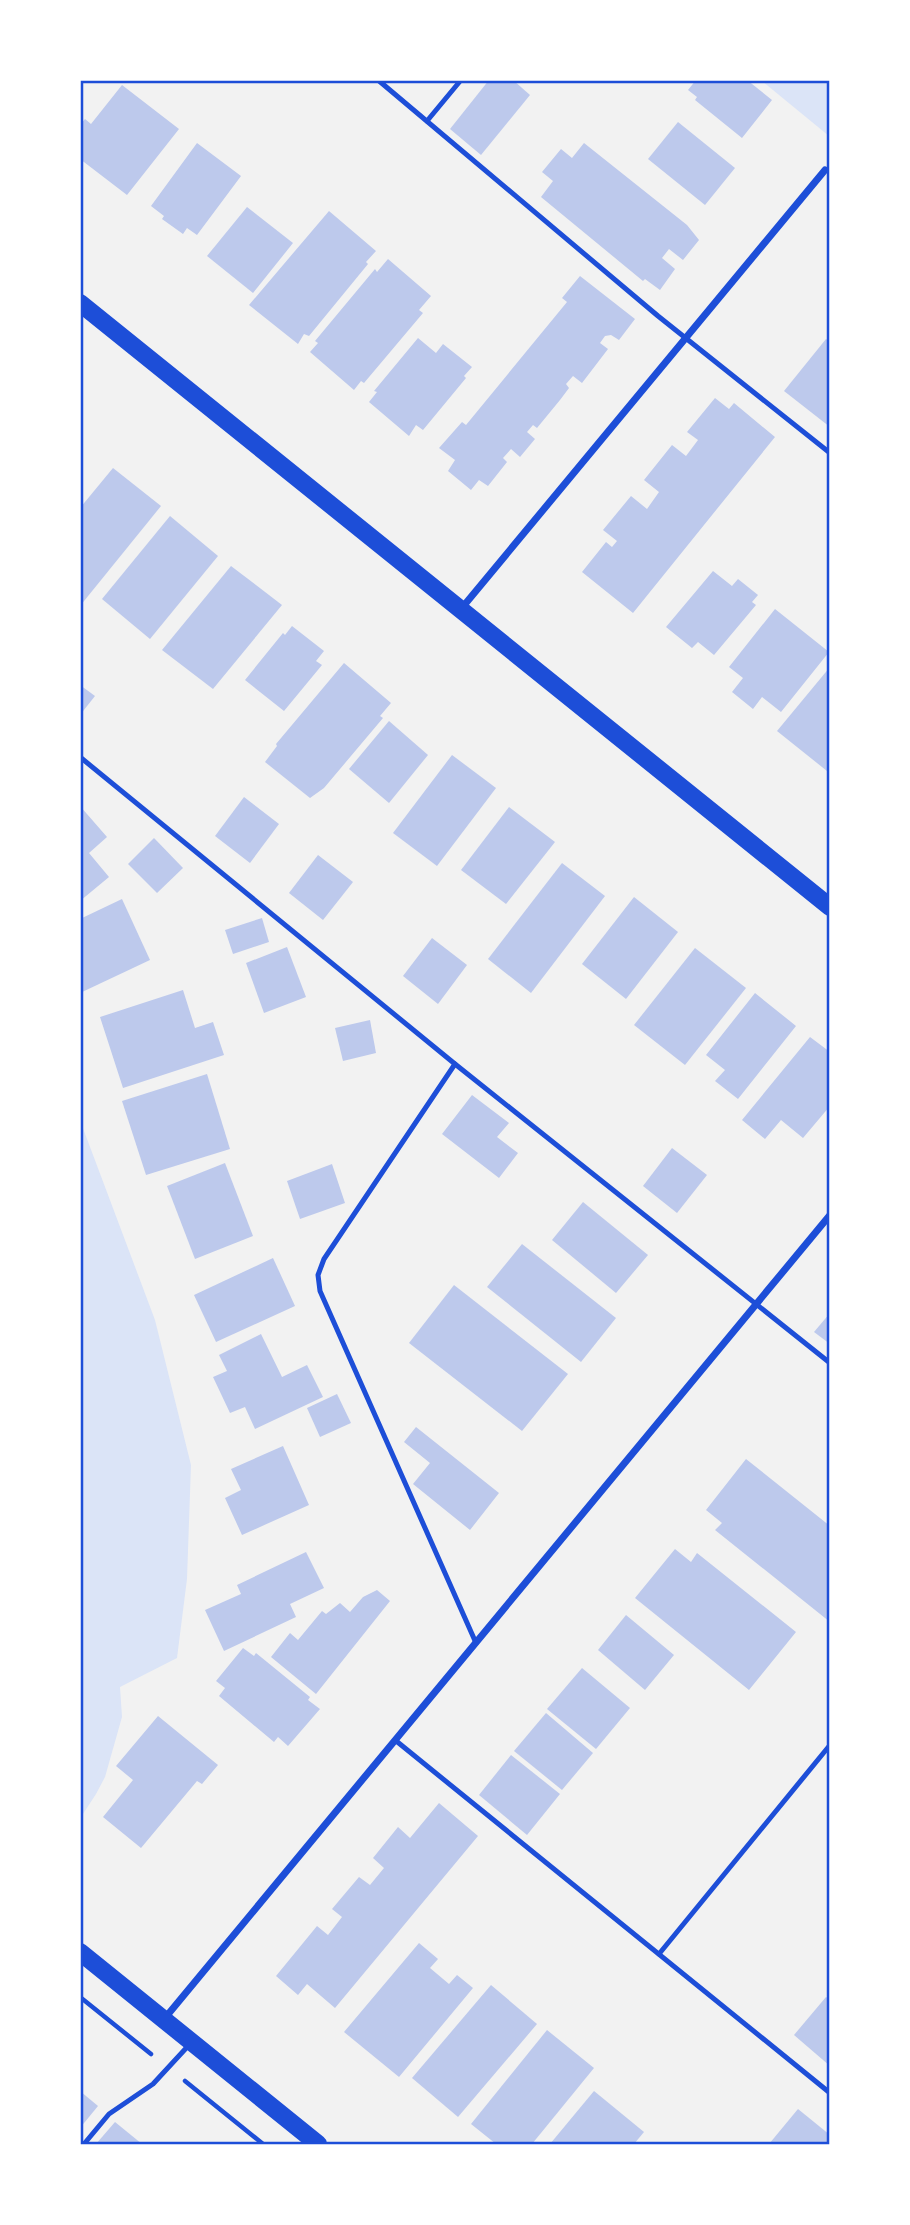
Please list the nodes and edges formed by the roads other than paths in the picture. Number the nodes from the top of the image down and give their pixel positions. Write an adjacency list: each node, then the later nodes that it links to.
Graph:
1 (379, 80): 3 (lane)
2 (461, 80): 3 (lane)
3 (427, 121): 6 (lane)
4 (825, 170): 6 (street)
5 (80, 303): 8 (main road)
6 (685, 338): 7 (lane); 8 (street)
7 (830, 453)
8 (461, 609): 10 (main road)
9 (80, 757): 11 (lane)
10 (830, 907)
11 (455, 1064): 13 (lane); 15 (lane)
12 (830, 1214): 13 (street)
13 (757, 1303): 14 (lane); 15 (street)
14 (830, 1363)
15 (476, 1643): 16 (street)
16 (395, 1740): 19 (lane); 20 (street)
17 (830, 1745): 19 (lane)
18 (80, 1952): 20 (main road)
19 (659, 1954): 22 (lane)
20 (164, 2020): 21 (main road)
21 (191, 2042): 23 (lane); 24 (main road)
22 (830, 2093)
23 (84, 2144)
24 (318, 2144)

